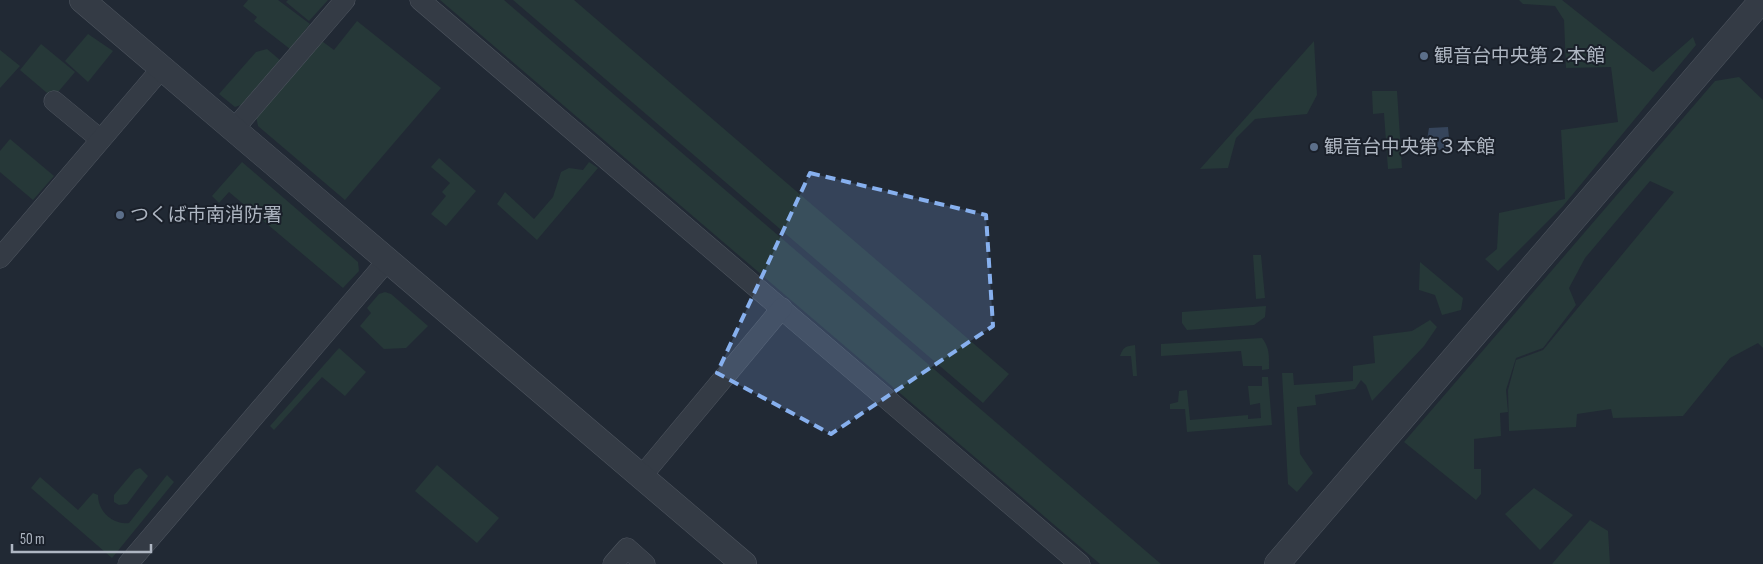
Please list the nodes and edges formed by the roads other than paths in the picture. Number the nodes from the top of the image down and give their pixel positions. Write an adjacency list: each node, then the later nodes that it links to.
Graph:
1 (82, 0): 5 (street)
2 (345, 0): 7 (street)
3 (420, 0): 12 (street)
4 (1762, 0): 19 (street)
5 (162, 68): 7 (street); 8 (street)
6 (54, 101): 8 (street)
7 (234, 129): 11 (street)
8 (100, 140): 9 (street)
9 (7, 236): 10 (street)
10 (0, 258)
11 (387, 261): 13 (street); 14 (street)
12 (782, 308): 13 (street); 18 (street)
13 (642, 477): 17 (street)
14 (128, 564)
15 (613, 564): 16 (street)
16 (646, 564)
17 (744, 564)
18 (1080, 564)
19 (1278, 564)

